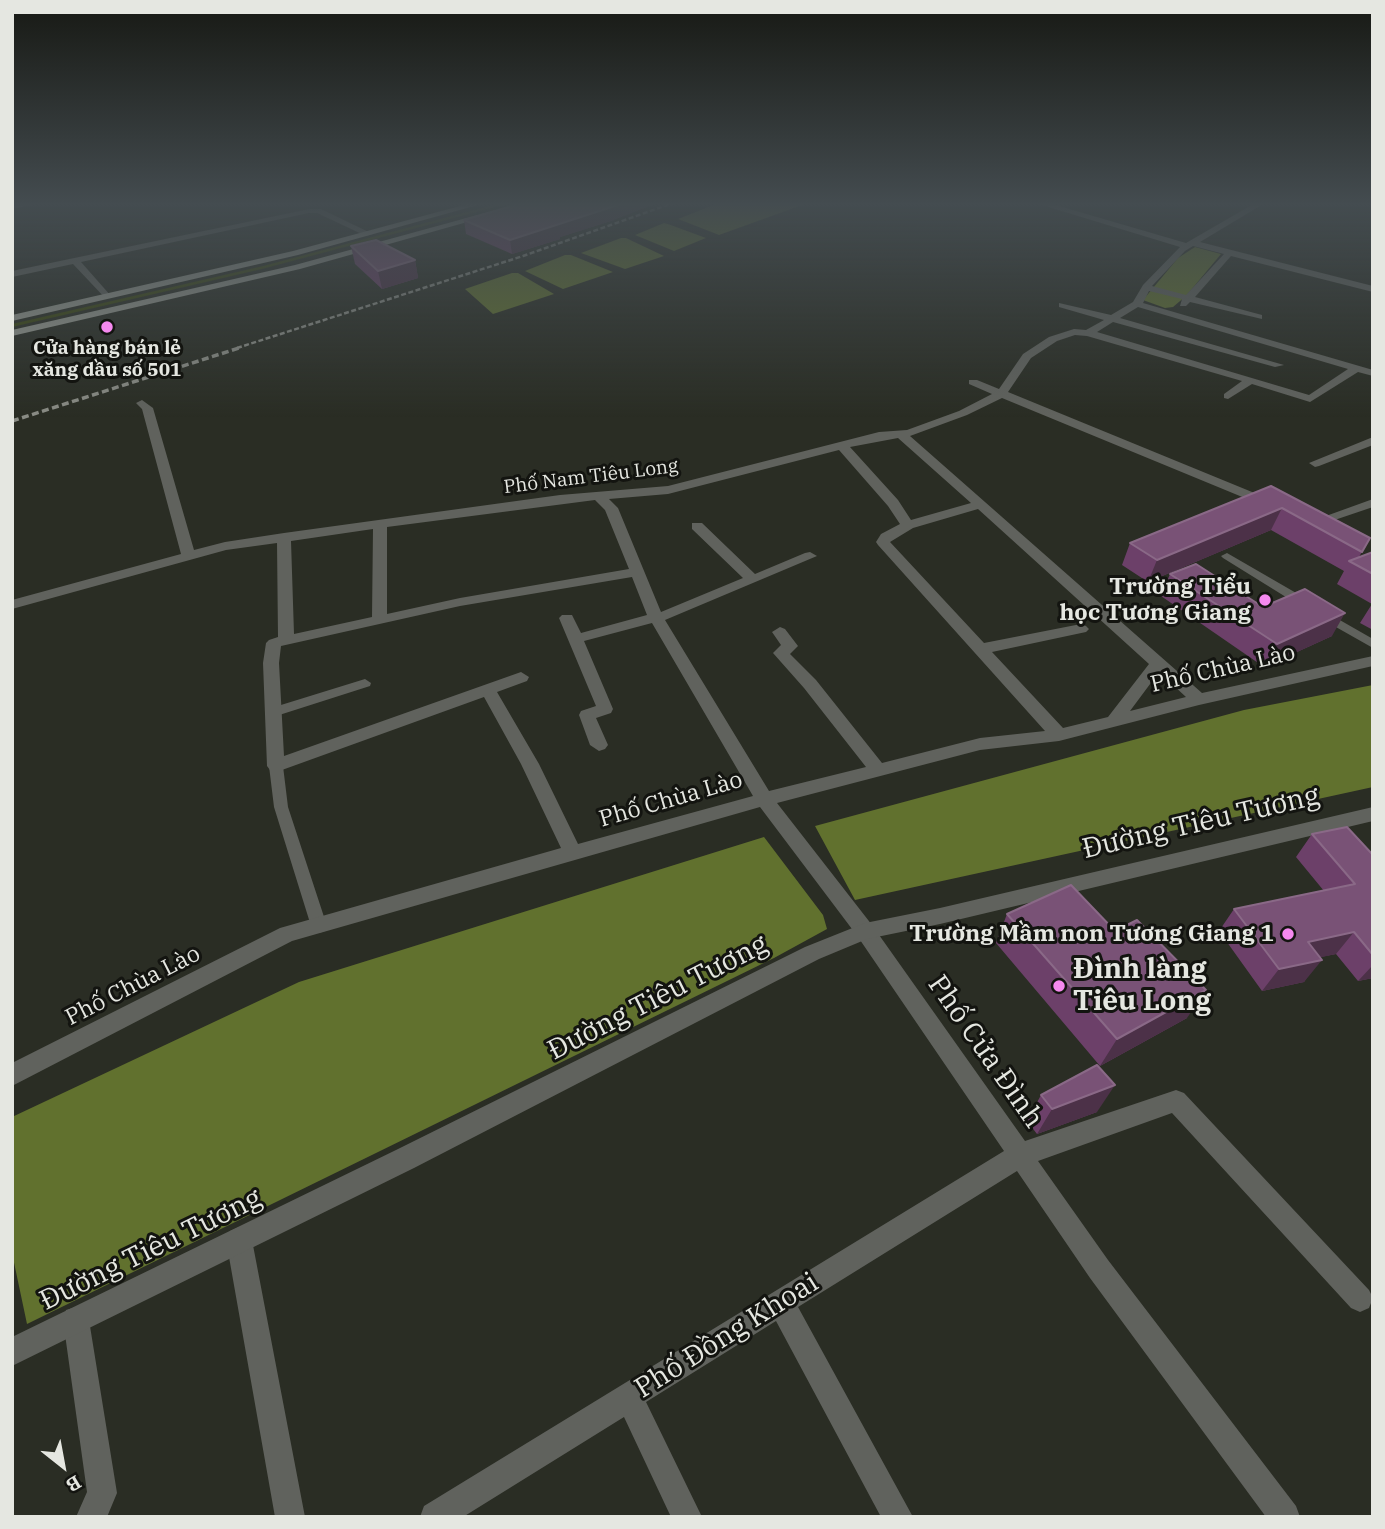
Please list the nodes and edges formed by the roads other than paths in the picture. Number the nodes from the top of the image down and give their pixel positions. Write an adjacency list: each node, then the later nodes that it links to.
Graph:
1 (87, 274): 9 (street)
2 (198, 274): 9 (main road)
3 (264, 274): 17 (main road)
4 (1161, 274): 7 (street)
5 (1211, 274): 10 (street)
6 (1316, 274): 8 (street)
7 (1148, 288): 10 (street); 11 (street)
8 (1373, 289)
9 (106, 296): 15 (main road)
10 (1189, 299): 13 (street); 14 (street)
11 (1138, 304): 13 (street); 16 (street, Phố Nam Tiêu Long)
12 (1062, 305): 16 (street)
13 (1168, 313): 20 (street)
14 (1259, 317)
15 (12, 318)
16 (1112, 318): 18 (street, Phố Nam Tiêu Long); 19 (street)
17 (12, 333)
18 (1088, 333): 22 (street); 24 (street, Phố Nam Tiêu Long)
19 (1279, 365)
20 (1357, 368): 21 (street); 22 (street)
21 (1372, 372)
22 (1250, 380): 25 (street)
23 (973, 382): 24 (street)
24 (1001, 394): 27 (street, Phố Nam Tiêu Long); 34 (street)
25 (1228, 396)
26 (142, 403): 40 (street)
27 (902, 435): 29 (street, Phố Nam Tiêu Long); 33 (street)
28 (1373, 441): 30 (street)
29 (842, 446): 31 (street, Phố Nam Tiêu Long); 36 (street)
30 (1315, 463)
31 (599, 497): 35 (street, Phố Nam Tiêu Long); 43 (street, Phố Cửa Đình)
32 (1373, 503): 39 (street)
33 (982, 505): 36 (street); 56 (street)
34 (1278, 509)
35 (380, 524): 38 (street, Phố Nam Tiêu Long); 48 (street)
36 (908, 525): 54 (street)
37 (697, 526): 44 (street)
38 (284, 537): 40 (street, Phố Nam Tiêu Long); 51 (street)
39 (1329, 538)
40 (189, 556): 45 (street, Phố Nam Tiêu Long)
41 (810, 556): 44 (street)
42 (1227, 556): 53 (lane)
43 (635, 572): 47 (street, Phố Cửa Đình); 48 (street)
44 (751, 578): 47 (street)
45 (12, 605)
46 (567, 618): 52 (street)
47 (656, 618): 52 (street); 67 (street, Phố Cửa Đình)
48 (379, 619): 51 (street)
49 (1080, 629): 54 (street)
50 (780, 632): 66 (street)
51 (286, 639): 61 (street)
52 (575, 639): 64 (street)
53 (1373, 644)
54 (981, 649): 63 (street)
55 (1373, 661): 60 (street, Phố Chùa Lào)
56 (1159, 662): 60 (street); 62 (street)
57 (521, 677): 59 (street)
58 (365, 683): 61 (lane)
59 (487, 688): 65 (street); 69 (street)
60 (1199, 699): 62 (street, Phố Chùa Lào)
61 (273, 712): 65 (street)
62 (1114, 720): 63 (street, Phố Chùa Lào)
63 (1059, 735): 66 (street, Phố Chùa Lào)
64 (599, 744)
65 (276, 766): 70 (lane)
66 (878, 770): 67 (street, Phố Chùa Lào)
67 (764, 799): 69 (street, Phố Chùa Lào); 71 (street, Phố Cửa Đình)
68 (1373, 814): 71 (street, Đường Tiêu Tương)
69 (573, 853): 70 (street, Phố Chùa Lào)
70 (319, 926): 72 (street, Phố Chùa Lào)
71 (865, 931): 73 (street, Phố Cửa Đình); 74 (street, Đường Tiêu Tương)
72 (12, 1075)
73 (1020, 1155): 75 (street, Phố Đồng Khoai); 76 (street, Phố Đồng Khoai); 85 (street, Phố Cửa Đình)
74 (239, 1240): 77 (street, Đường Tiêu Tương); 81 (street)
75 (1360, 1299)
76 (780, 1303): 79 (street, Phố Đồng Khoai); 84 (street)
77 (76, 1320): 78 (street, Đường Tiêu Tương); 80 (street)
78 (12, 1352)
79 (629, 1397): 82 (street, Phố Đồng Khoai); 83 (street)
80 (91, 1517)
81 (290, 1517)
82 (435, 1517)
83 (687, 1517)
84 (898, 1517)
85 (1284, 1517)

